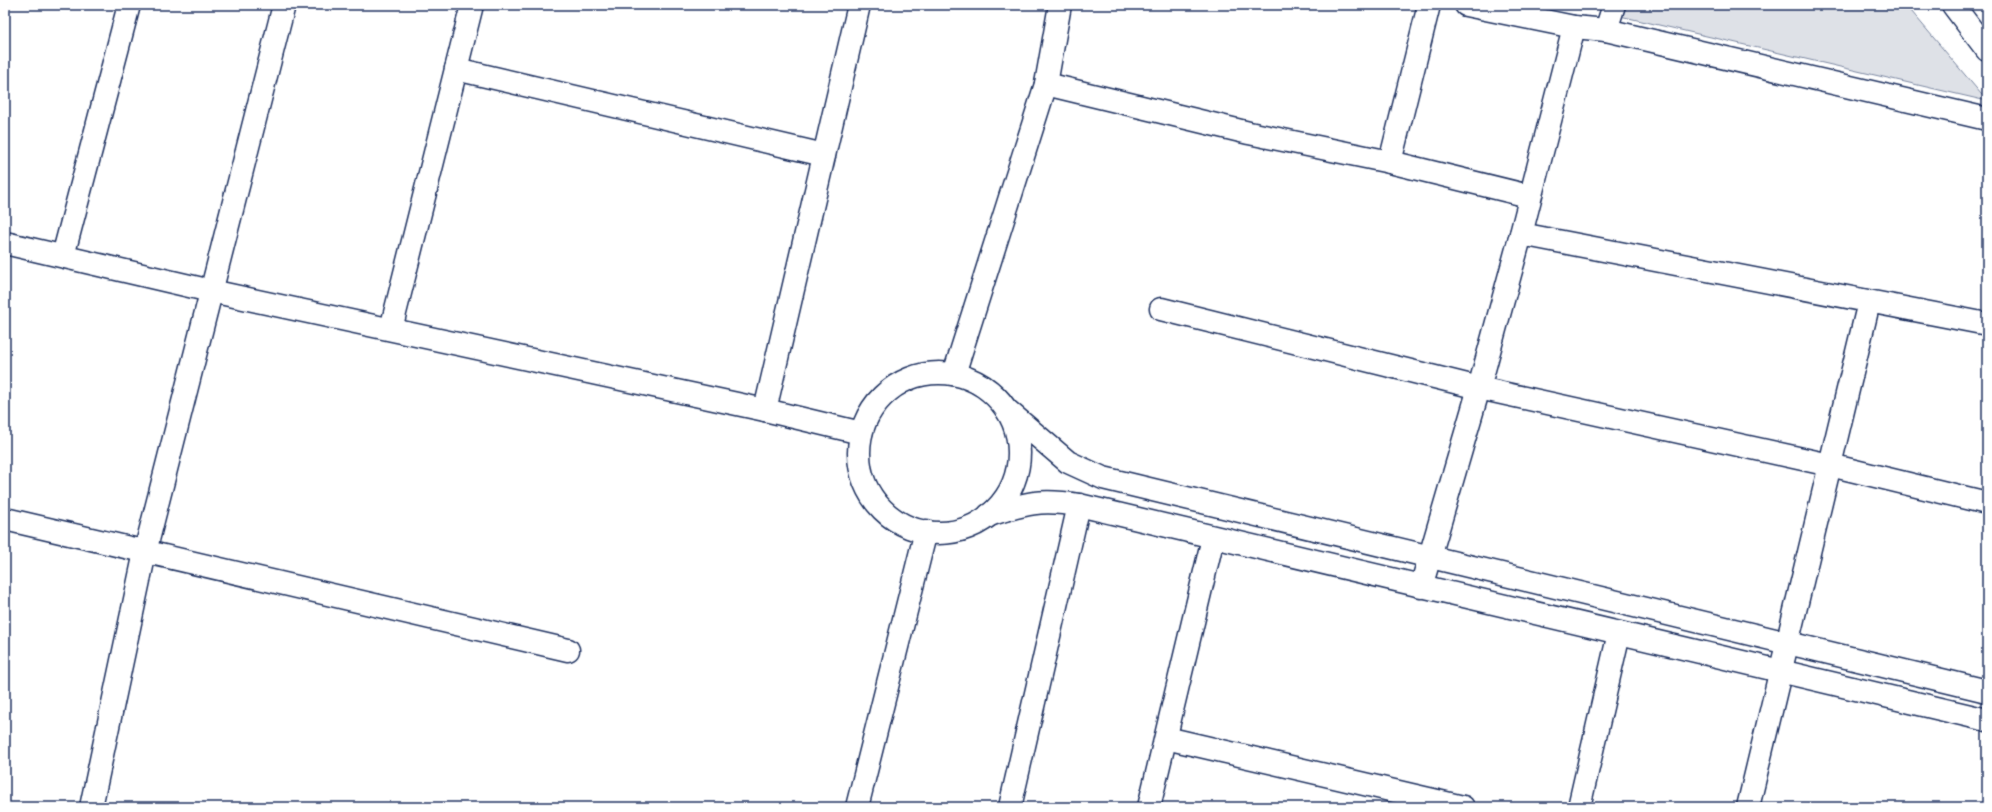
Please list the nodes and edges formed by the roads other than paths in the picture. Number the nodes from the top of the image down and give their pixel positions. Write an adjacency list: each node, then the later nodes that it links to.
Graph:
1 (129, 5): 21 (street)
2 (284, 5): 22 (street)
3 (472, 5): 13 (street)
4 (859, 5): 16 (street)
5 (1060, 5): 14 (street)
6 (1430, 5): 17 (street)
7 (1466, 5): 10 (street)
8 (1614, 5): 11 (street)
9 (1953, 5): 12 (street)
10 (1574, 27): 11 (street); 18 (street)
11 (1606, 30): 15 (street)
12 (1987, 50)
13 (456, 69): 16 (street); 26 (street)
14 (1046, 84): 17 (street); 27 (street)
15 (1987, 119)
16 (824, 155): 29 (street)
17 (1390, 162): 18 (street)
18 (1529, 196): 19 (street)
19 (1521, 234): 23 (street); 28 (street)
20 (5, 243): 21 (street)
21 (63, 256): 22 (street)
22 (211, 291): 26 (street); 39 (street)
23 (1869, 302): 25 (street); 32 (street)
24 (1161, 309): 28 (street)
25 (1987, 324)
26 (391, 329): 29 (street)
27 (954, 374): 30 (street); 31 (street)
28 (1479, 388): 32 (street); 40 (street)
29 (765, 410): 31 (street)
30 (1007, 410): 35 (street); 40 (street)
31 (861, 433): 37 (street)
32 (1830, 465): 33 (street); 43 (street)
33 (1987, 503)
34 (1079, 505): 35 (street); 38 (street); 51 (street)
35 (989, 514): 37 (street)
36 (5, 519): 39 (street)
37 (926, 531): 50 (street)
38 (1213, 538): 41 (street); 48 (street)
39 (146, 552): 44 (street); 49 (street)
40 (1430, 556): 41 (street); 43 (street)
41 (1420, 587): 42 (street)
42 (1619, 634): 45 (street); 54 (street)
43 (1787, 644): 45 (street); 46 (street)
44 (568, 650)
45 (1781, 672): 47 (street); 55 (street)
46 (1987, 692)
47 (1987, 720)
48 (1166, 738): 52 (street); 53 (street)
49 (90, 807)
50 (857, 807)
51 (1010, 807)
52 (1149, 807)
53 (1463, 807)
54 (1579, 807)
55 (1748, 807)

